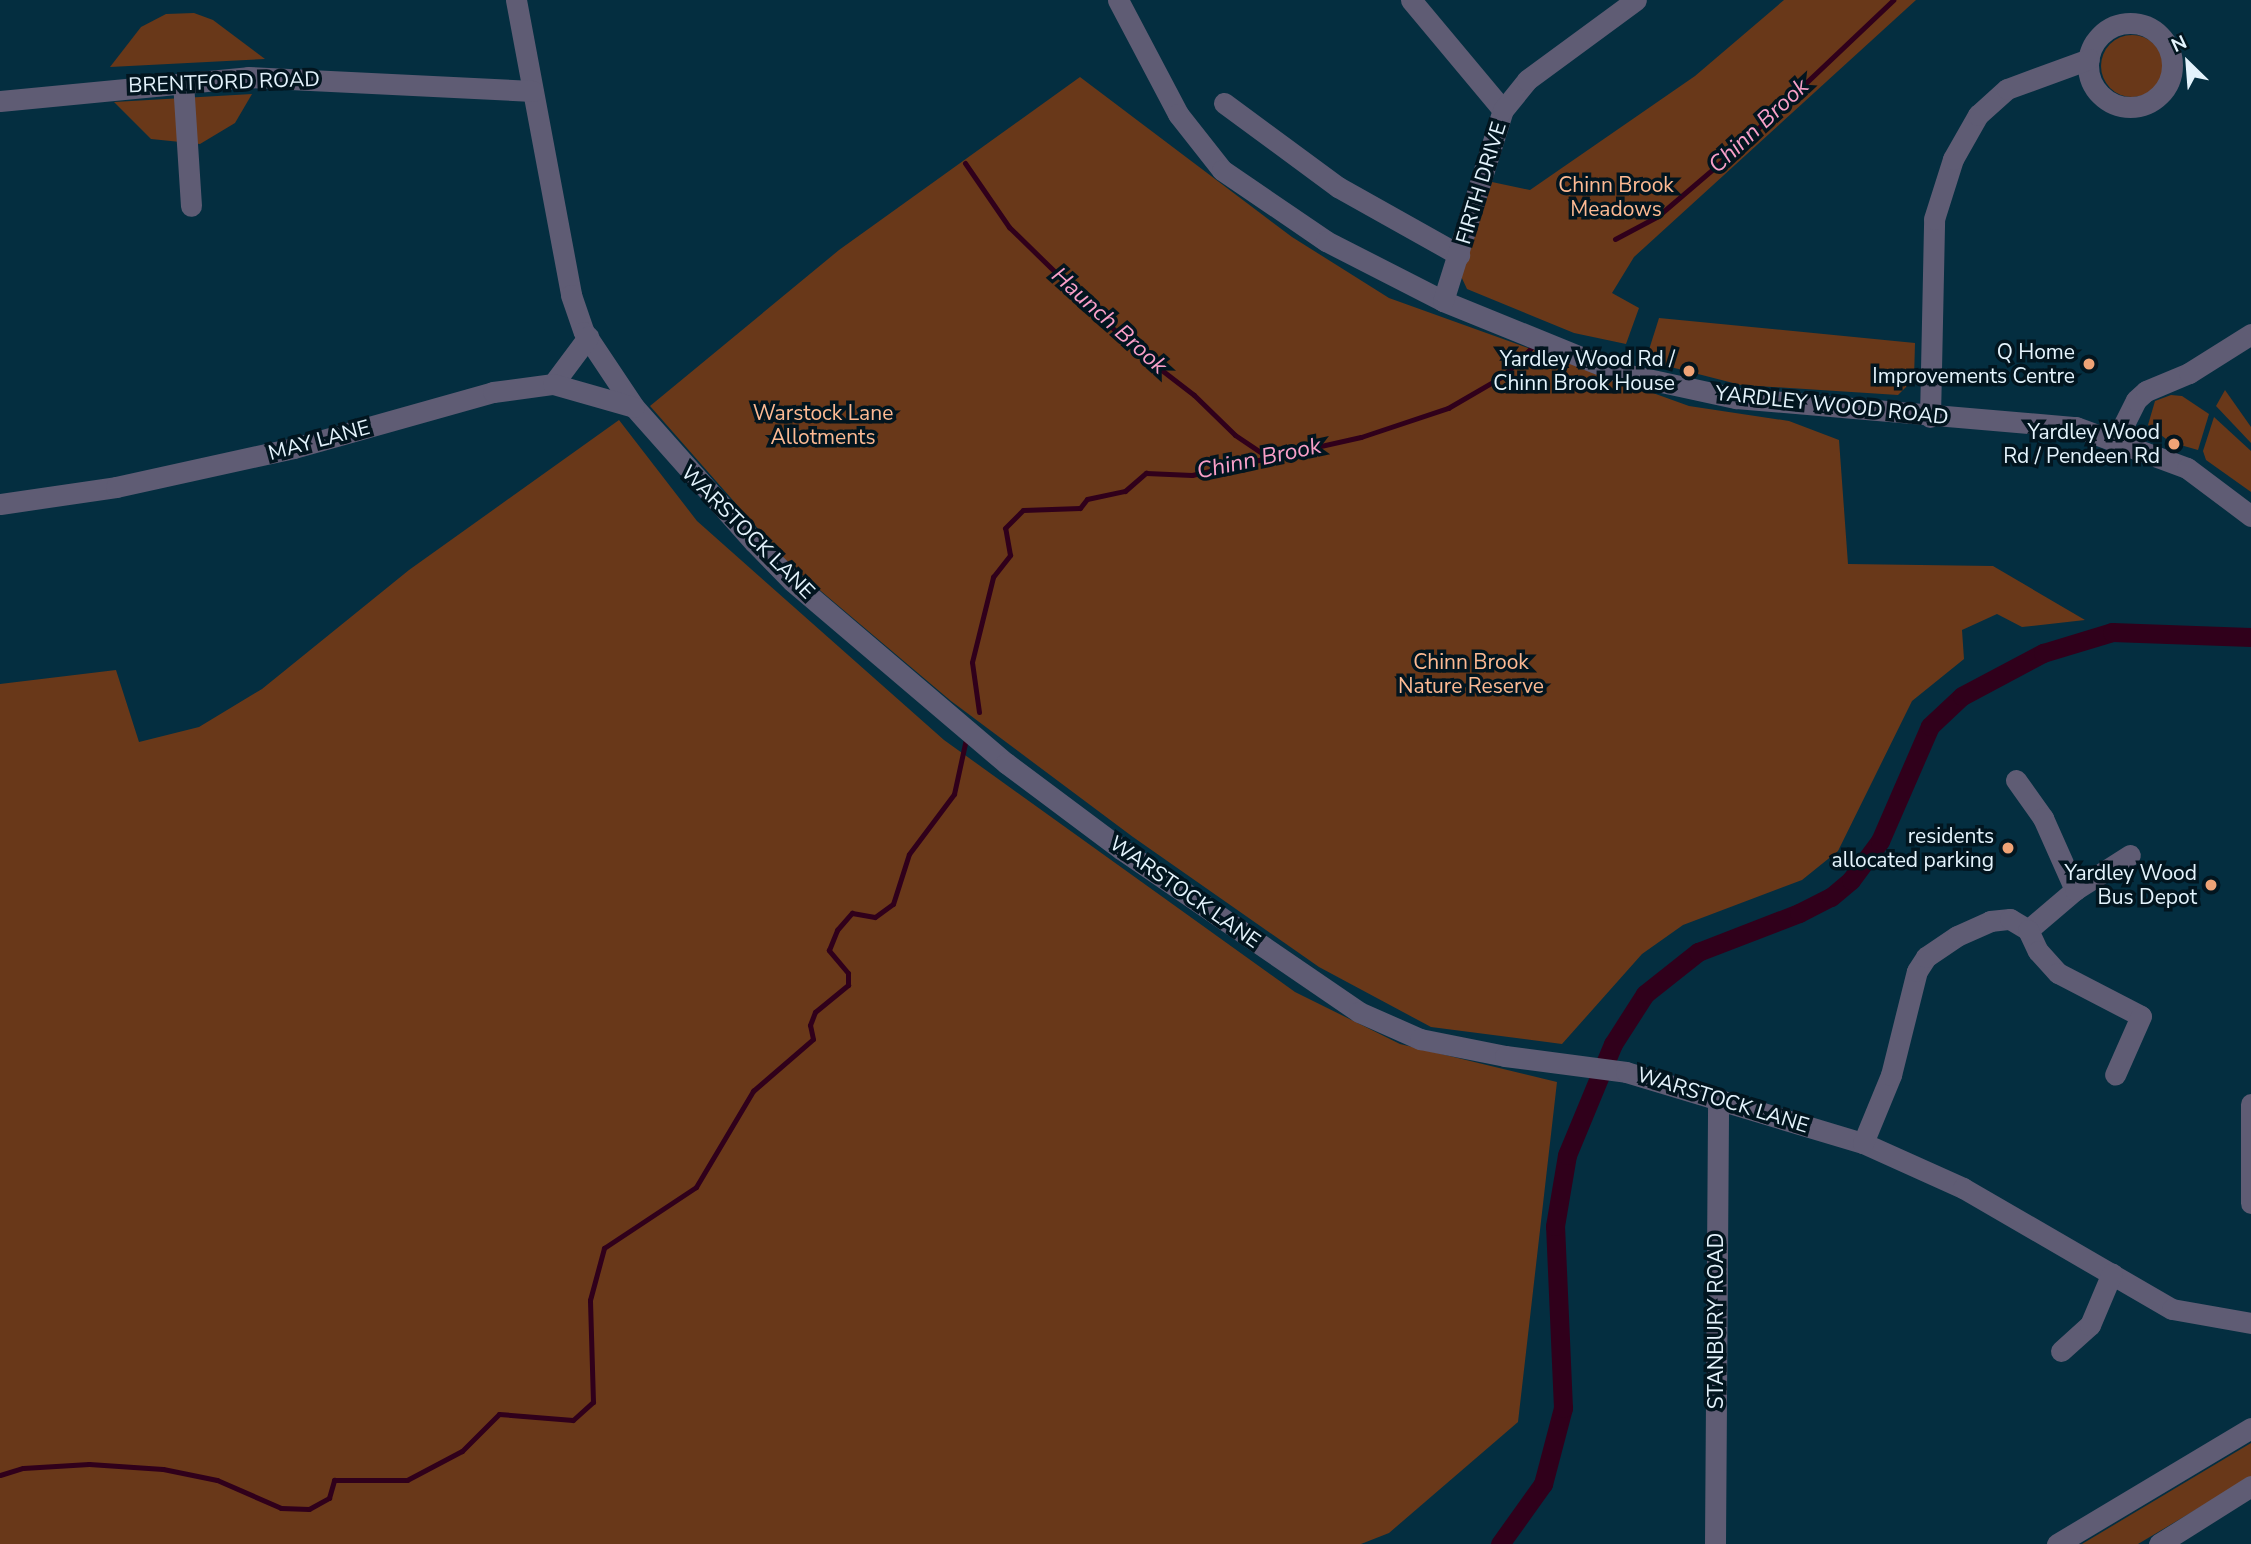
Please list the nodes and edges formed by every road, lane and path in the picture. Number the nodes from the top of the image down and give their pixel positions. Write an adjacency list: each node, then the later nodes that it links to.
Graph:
1 (516, 0): 7 (street, WARSTOCK LANE)
2 (1118, 0): 13 (street, YARDLEY WOOD ROAD)
3 (1411, 0): 10 (street)
4 (1628, 2): 10 (street, FIRTH DRIVE)
5 (2089, 58): 18 (street)
6 (183, 82): 7 (street, BRENTFORD ROAD); 8 (street, BRENTFORD ROAD); 11 (street)
7 (533, 90): 15 (street, WARSTOCK LANE)
8 (0, 101)
9 (1224, 103): 12 (street)
10 (1503, 110): 12 (street, FIRTH DRIVE)
11 (191, 206)
12 (1459, 255): 13 (street, FIRTH DRIVE)
13 (1443, 301): 18 (street, YARDLEY WOOD ROAD)
14 (2251, 334): 19 (street)
15 (588, 337): 16 (street); 17 (street, WARSTOCK LANE)
16 (552, 384): 17 (street, MAY LANE); 20 (street, MAY LANE)
17 (634, 407): 27 (street, WARSTOCK LANE)
18 (1930, 417): 19 (street, YARDLEY WOOD ROAD)
19 (2116, 438): 21 (street, YARDLEY WOOD ROAD)
20 (0, 503)
21 (2251, 516)
22 (2016, 780): 24 (street)
23 (2130, 855): 24 (street)
24 (2075, 890): 25 (street)
25 (2028, 930): 26 (street); 29 (street)
26 (2115, 1075)
27 (1718, 1098): 29 (street, WARSTOCK LANE); 36 (street, STANBURY ROAD)
28 (2251, 1104): 30 (street)
29 (1863, 1143): 31 (street, WARSTOCK LANE)
30 (2251, 1203)
31 (2112, 1273): 32 (street, WARSTOCK LANE); 33 (street)
32 (2251, 1323)
33 (2061, 1351)
34 (2251, 1428): 37 (street)
35 (2251, 1486): 38 (street)
36 (1715, 1544)
37 (2057, 1544)
38 (2159, 1544)

